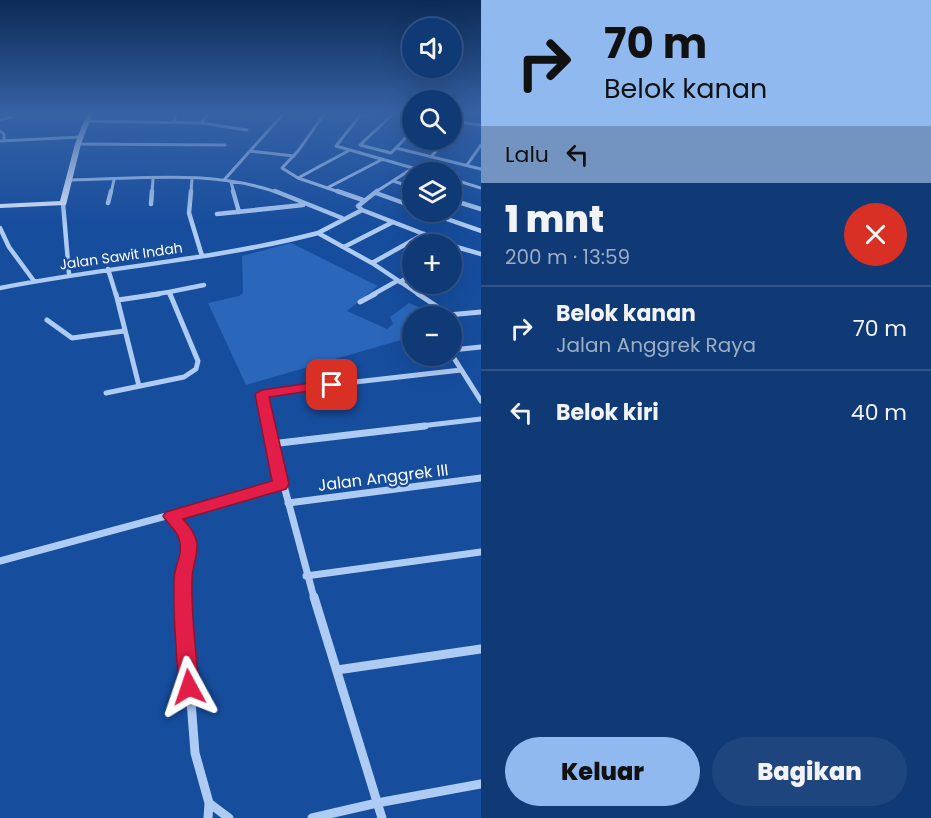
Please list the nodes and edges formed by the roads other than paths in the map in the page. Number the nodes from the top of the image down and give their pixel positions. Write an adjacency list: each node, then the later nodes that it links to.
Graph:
1 (77, 151): 19 (street)
2 (250, 151): 21 (street)
3 (252, 151): 9 (street)
4 (297, 151): 9 (street)
5 (348, 151): 11 (street); 17 (street)
6 (411, 151): 10 (street)
7 (436, 151): 10 (street)
8 (477, 151): 13 (street)
9 (294, 156): 17 (street)
10 (431, 157): 13 (street)
11 (381, 160): 12 (street); 26 (street)
12 (402, 165)
13 (467, 165): 14 (street)
14 (481, 169)
15 (402, 175): 22 (street)
16 (192, 178): 18 (street); 21 (street); 53 (street, Jalan Sawit Indah)
17 (298, 178): 26 (street)
18 (153, 179): 20 (street); 34 (street)
19 (70, 180): 20 (street); 31 (street)
20 (114, 180): 32 (street)
21 (224, 180): 23 (street)
22 (393, 180): 25 (street); 28 (street)
23 (231, 182): 35 (street); 39 (street)
24 (462, 182): 27 (street)
25 (402, 183)
26 (327, 188): 29 (street)
27 (481, 188)
28 (376, 193): 29 (street); 30 (street)
29 (363, 201): 38 (street)
30 (402, 202)
31 (63, 203): 36 (street); 56 (street)
32 (108, 203)
33 (462, 203): 37 (street)
34 (151, 204)
35 (306, 205): 39 (street); 41 (street)
36 (0, 206)
37 (481, 209)
38 (362, 210): 41 (street); 42 (street)
39 (238, 212): 40 (street)
40 (217, 214)
41 (342, 218): 46 (street)
42 (393, 222): 47 (street); 50 (street)
43 (455, 222): 45 (street)
44 (0, 228): 48 (street)
45 (481, 231)
46 (318, 233): 50 (street); 53 (street)
47 (424, 234)
48 (1, 239): 58 (street)
49 (402, 246): 54 (street)
50 (344, 248): 54 (street)
51 (462, 249): 52 (street)
52 (481, 254)
53 (202, 256): 55 (street, Jalan Sawit Indah)
54 (372, 263): 59 (street)
55 (108, 269): 56 (street, Jalan Sawit Indah); 63 (street)
56 (69, 274): 58 (street, Jalan Sawit Indah)
57 (402, 280): 59 (street)
58 (34, 281): 61 (street, Jalan Sawit Indah)
59 (399, 281): 64 (street); 65 (street)
60 (204, 285): 62 (street)
61 (0, 288)
62 (169, 292): 63 (street); 74 (street)
63 (118, 300): 69 (street)
64 (360, 302)
65 (436, 306)
66 (481, 312): 67 (street)
67 (462, 314)
68 (47, 320): 69 (street)
69 (124, 331): 74 (street)
70 (481, 347): 71 (street)
71 (462, 351)
72 (459, 366): 73 (street)
73 (461, 370): 75 (street); 80 (street)
74 (139, 386): 77 (street)
75 (472, 386): 76 (street); 78 (street)
76 (481, 386)
77 (106, 393)
78 (481, 401)
79 (481, 419): 80 (street)
80 (271, 444): 82 (street)
81 (481, 478): 83 (street, Jalan Anggrek III)
82 (281, 484): 83 (street); 84 (street)
83 (288, 503): 87 (street)
84 (171, 516): 86 (street); 91 (street)
85 (481, 552): 87 (street)
86 (0, 561)
87 (306, 576): 89 (street)
88 (481, 649): 89 (street)
89 (337, 670): 92 (street)
90 (481, 784): 92 (street)
91 (209, 803): 93 (street); 94 (street)
92 (377, 803): 95 (street); 96 (street)
93 (208, 818)
94 (229, 818)
95 (312, 818)
96 (382, 818)

